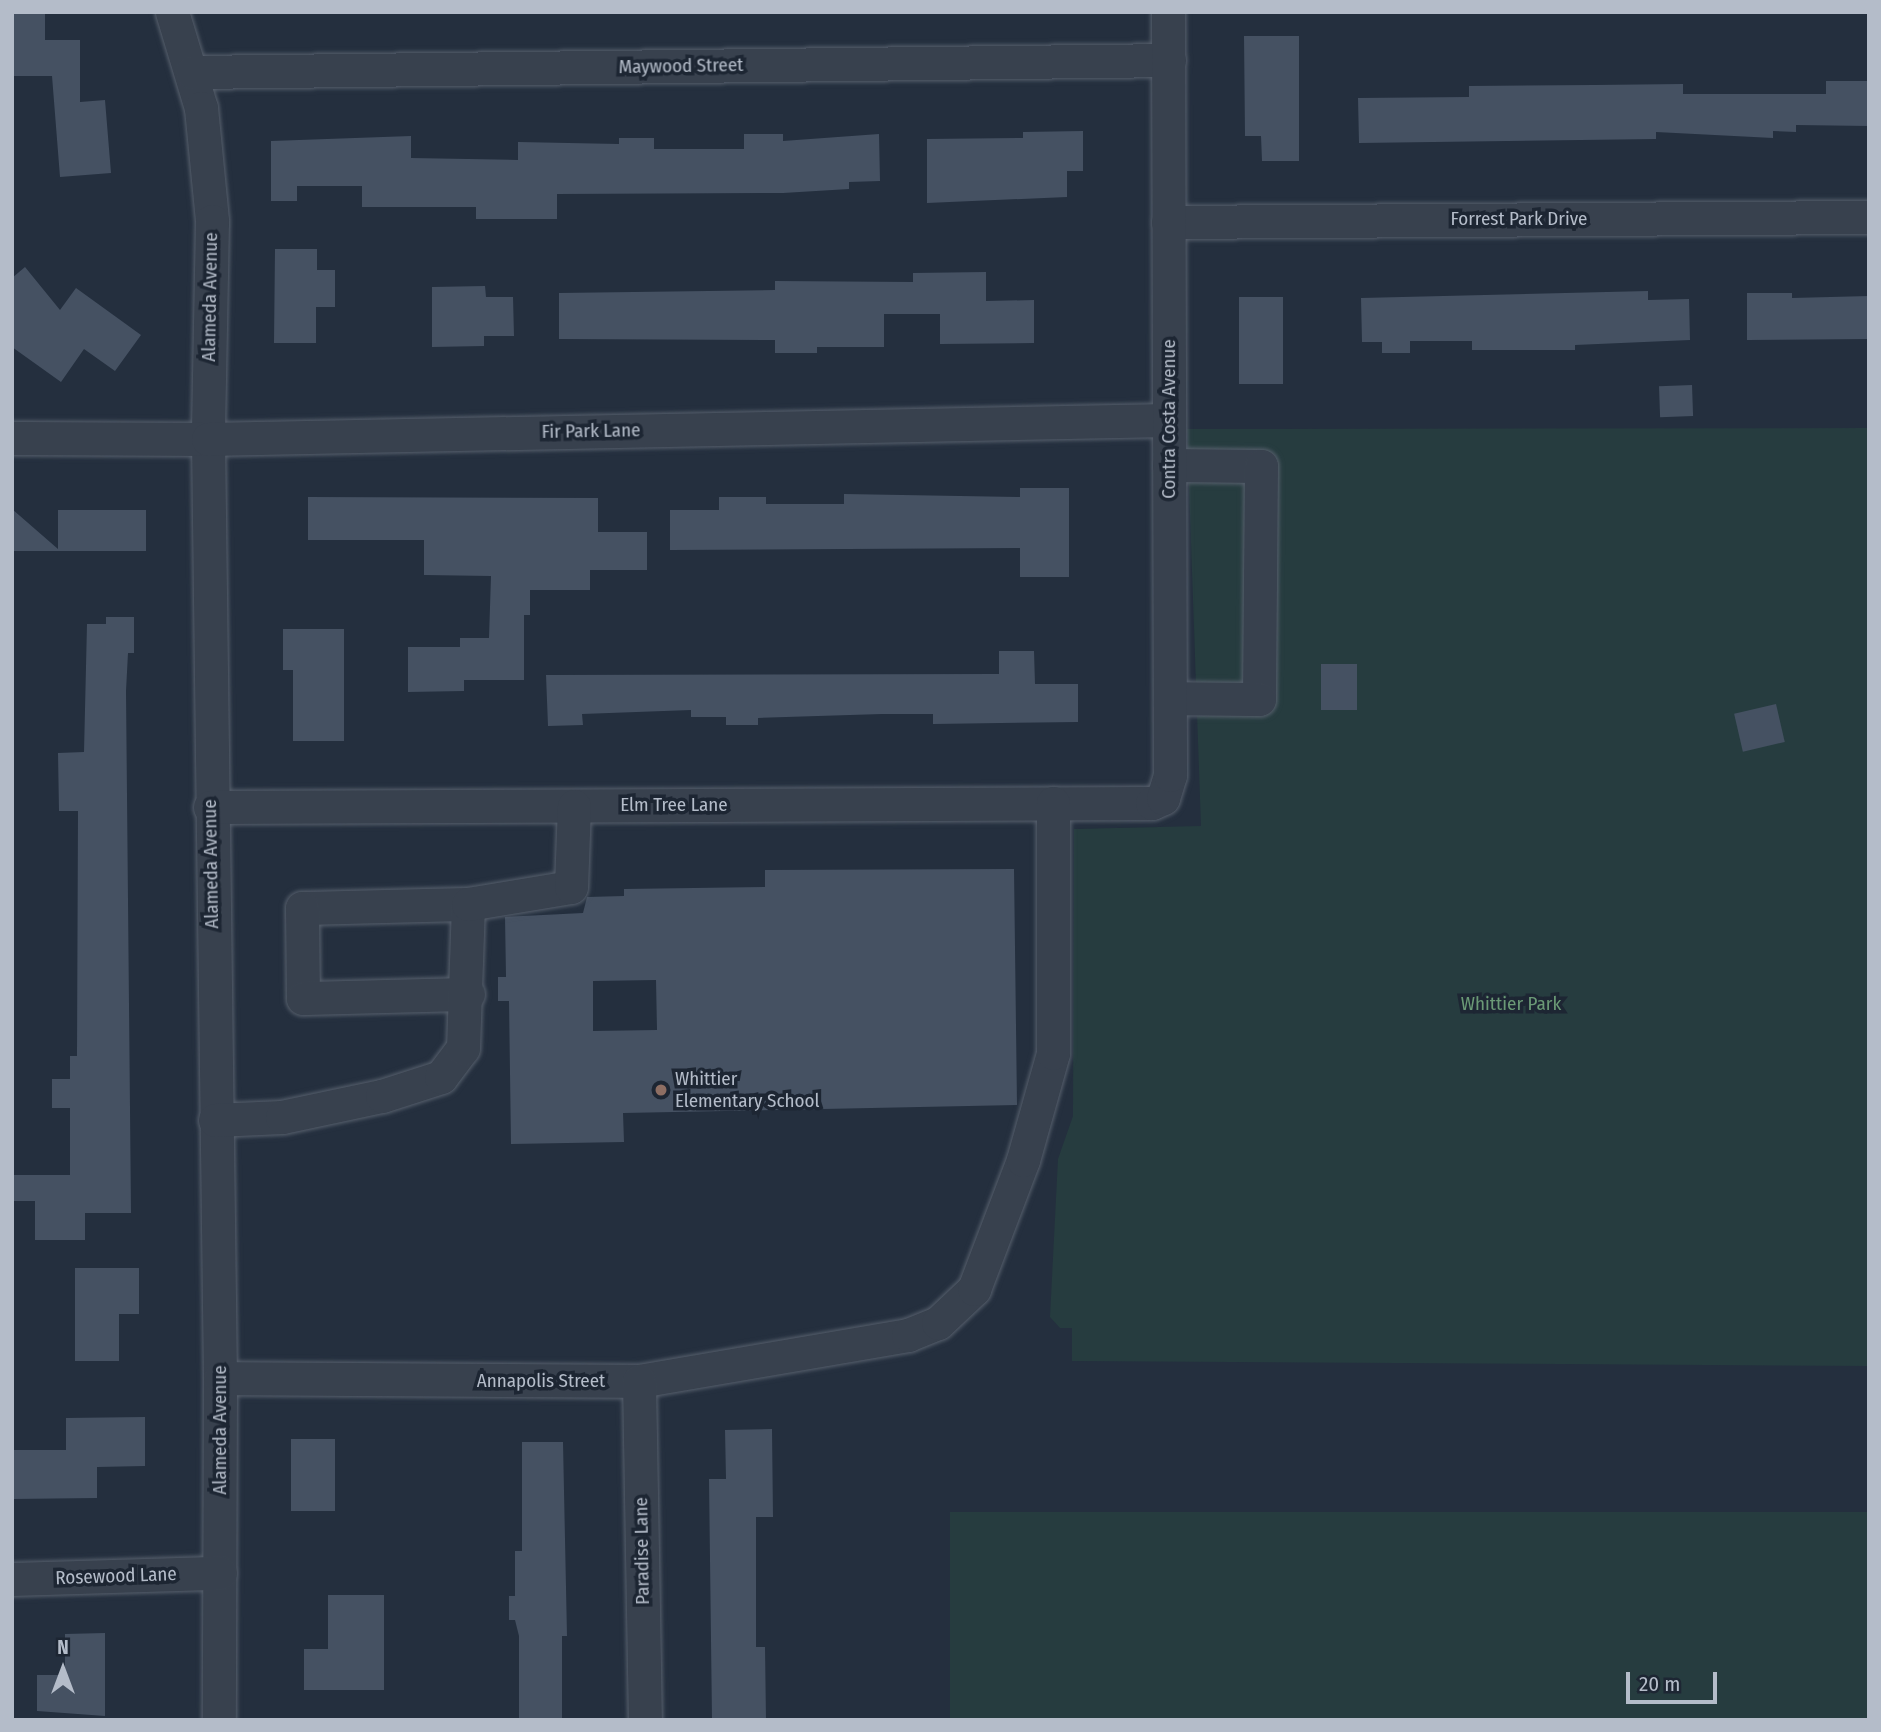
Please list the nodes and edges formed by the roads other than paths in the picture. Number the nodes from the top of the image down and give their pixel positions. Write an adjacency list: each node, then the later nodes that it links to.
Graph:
1 (172, 12): 4 (street, Alameda Avenue)
2 (1168, 12): 3 (street, Contra Costa Avenue)
3 (1169, 60): 4 (street, Maywood Street); 6 (street, Contra Costa Avenue)
4 (192, 72): 9 (street, Alameda Avenue)
5 (1869, 217): 6 (street, Forrest Park Drive)
6 (1168, 222): 7 (street, Contra Costa Avenue)
7 (1169, 420): 9 (street, Fir Park Lane); 10 (street, Contra Costa Avenue)
8 (12, 438): 9 (street, Fir Park Lane)
9 (208, 439): 15 (street, Alameda Avenue)
10 (1169, 465): 11 (street, Contra Costa Avenue); 11 (street)
11 (1170, 698): 13 (street, Contra Costa Avenue)
12 (1053, 803): 13 (street, Elm Tree Lane); 14 (street, Elm Tree Lane); 20 (street, Annapolis Street)
13 (1139, 803)
14 (574, 806): 15 (street, Elm Tree Lane); 16 (street)
15 (210, 807): 18 (street, Alameda Avenue)
16 (468, 904): 17 (street); 17 (street)
17 (468, 994): 18 (street)
18 (215, 1120): 19 (street, Alameda Avenue)
19 (220, 1378): 20 (street, Annapolis Street); 21 (street, Alameda Avenue)
20 (639, 1381): 24 (street, Paradise Lane)
21 (220, 1573): 22 (street, Rosewood Lane); 23 (street, Alameda Avenue)
22 (12, 1579)
23 (219, 1720)
24 (645, 1720)

